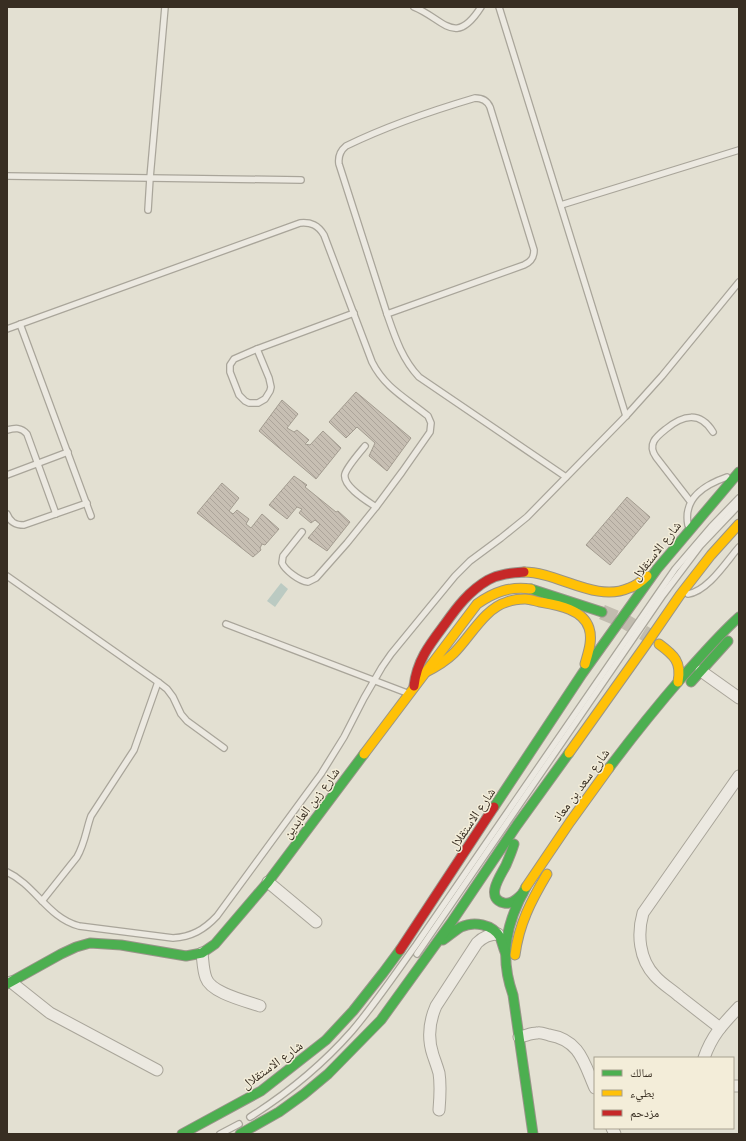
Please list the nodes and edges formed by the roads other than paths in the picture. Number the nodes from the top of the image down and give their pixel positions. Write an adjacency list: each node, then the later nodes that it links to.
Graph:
1 (165, 7): 7 (lane)
2 (414, 7): 3 (lane)
3 (481, 7)
4 (499, 7): 9 (lane)
5 (739, 150): 9 (lane)
6 (7, 176): 7 (lane)
7 (150, 178): 8 (lane); 10 (lane)
8 (301, 180)
9 (561, 205): 17 (lane)
10 (148, 210)
11 (739, 282): 17 (lane)
12 (354, 313): 14 (lane); 16 (lane); 30 (lane)
13 (387, 314): 13 (lane); 25 (lane)
14 (20, 324): 15 (lane); 21 (lane)
15 (7, 329)
16 (257, 349): 16 (lane)
17 (626, 416): 25 (lane)
18 (7, 430): 22 (lane)
19 (713, 432): 27 (lane)
20 (365, 446): 30 (lane)
21 (68, 452): 22 (lane); 28 (lane)
22 (38, 463): 24 (lane); 32 (lane)
23 (738, 473): 27 (lane); 35 (main road, شارع الاستقلال)
24 (7, 475)
25 (566, 477): 51 (lane)
26 (739, 498): 86 (lane)
27 (690, 501): 35 (lane)
28 (87, 503): 32 (lane); 33 (lane)
29 (739, 505): 87 (lane)
30 (376, 507): 36 (lane)
31 (7, 514): 32 (lane)
32 (56, 514)
33 (91, 516)
34 (739, 524): 40 (main road)
35 (689, 531): 38 (main road, شارع الاستقلال)
36 (302, 532)
37 (739, 547): 40 (lane)
38 (657, 569): 50 (main road, شارع الاستقلال); 55 (main road)
39 (7, 576): 52 (lane)
40 (680, 595): 62 (main road)
41 (602, 612): 49 (main road, شارع زين العابدين)
42 (739, 617): 47 (main road, شارع سعد بن معاذ)
43 (226, 624): 51 (lane)
44 (734, 636): 48 (main road)
45 (659, 644): 46 (main road)
46 (672, 653): 47 (main road); 53 (main road)
47 (702, 654): 53 (main road, شارع سعد بن معاذ)
48 (701, 671): 54 (main road); 56 (street)
49 (424, 673): 50 (main road); 55 (main road, شارع زين العابدين)
50 (582, 674): 85 (main road, شارع الاستقلال)
51 (373, 680): 55 (lane); 67 (lane)
52 (158, 682): 58 (lane); 67 (lane)
53 (678, 682): 60 (main road, شارع سعد بن معاذ)
54 (687, 687)
55 (411, 690): 65 (main road, شارع زين العابدين)
56 (739, 698)
57 (672, 702): 60 (main road, شارع سعد بن معاذ)
58 (224, 748)
59 (739, 776): 79 (street)
60 (607, 777): 61 (main road, شارع سعد بن معاذ); 66 (main road, شارع سعد بن معاذ)
61 (582, 820)
62 (517, 824): 66 (main road); 72 (main road)
63 (552, 868): 76 (main road, شارع سعد بن معاذ)
64 (7, 872): 67 (lane)
65 (268, 882): 68 (street); 74 (main road, شارع زين العابدين)
66 (523, 893): 73 (main road, شارع سعد بن معاذ)
67 (42, 901)
68 (316, 922)
69 (471, 924): 70 (main road); 71 (street); 72 (main road)
70 (498, 934): 71 (street); 73 (main road)
71 (477, 943): 84 (street)
72 (432, 949): 88 (main road)
73 (506, 952): 76 (main road, شارع سعد بن معاذ)
74 (202, 953): 75 (main road); 77 (street)
75 (9, 983): 82 (street)
76 (513, 996): 80 (main road, شارع سعد بن معاذ)
77 (260, 1006)
78 (739, 1007): 79 (street)
79 (720, 1028): 81 (street)
80 (519, 1037): 83 (street); 89 (main road, شارع سعد بن معاذ)
81 (704, 1057)
82 (157, 1070)
83 (594, 1086)
84 (439, 1110)
85 (182, 1134)
86 (220, 1134)
87 (231, 1134)
88 (240, 1134)
89 (533, 1134)

